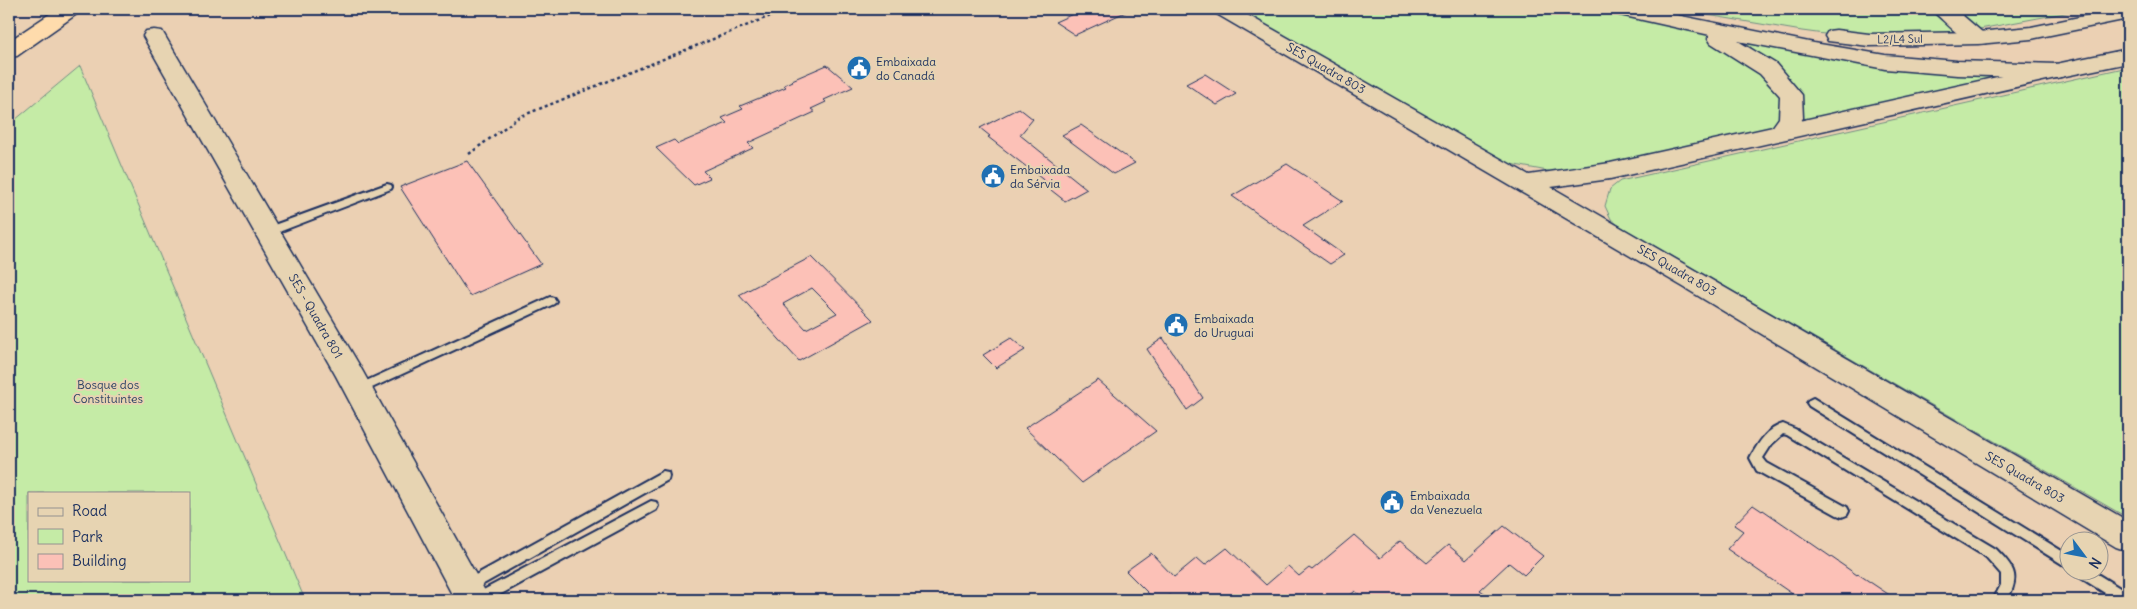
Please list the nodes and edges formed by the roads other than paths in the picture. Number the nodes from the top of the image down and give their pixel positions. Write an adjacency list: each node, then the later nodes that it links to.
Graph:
1 (41, 9): 9 (highway)
2 (71, 9): 12 (highway)
3 (1222, 9): 16 (street, SES Quadra 803)
4 (1618, 9): 8 (street, L2/L4 Sul)
5 (1671, 9): 11 (street, L2/L4 Sul)
6 (1942, 9): 11 (street)
7 (2128, 13): 11 (street, L2/L4 Sul)
8 (1690, 25): 14 (street, L2/L4 Sul); 15 (street)
9 (9, 34)
10 (154, 36): 21 (street, SES - Quadra 801)
11 (1978, 38)
12 (9, 51)
13 (2128, 56): 14 (street, L2/L4 Sul)
14 (2056, 71): 15 (street, L2/L4 Sul)
15 (1781, 132): 17 (street, L2/L4 Sul)
16 (1483, 159): 17 (street); 19 (street, SES Quadra 803)
17 (1581, 178): 19 (street, L2/L4 Sul); 20 (street)
18 (387, 187): 21 (lane)
19 (1536, 189): 20 (street, SES Quadra 803)
20 (1591, 221): 28 (street, SES Quadra 803)
21 (267, 232): 23 (street, SES - Quadra 801)
22 (550, 301): 23 (lane)
23 (357, 390): 31 (street, SES - Quadra 801)
24 (1814, 403): 29 (lane)
25 (663, 476): 31 (lane)
26 (651, 506): 31 (lane)
27 (1842, 511): 32 (lane)
28 (2128, 537)
29 (2060, 557)
30 (2099, 582): 33 (lane)
31 (472, 596)
32 (2000, 600)
33 (2128, 600)

